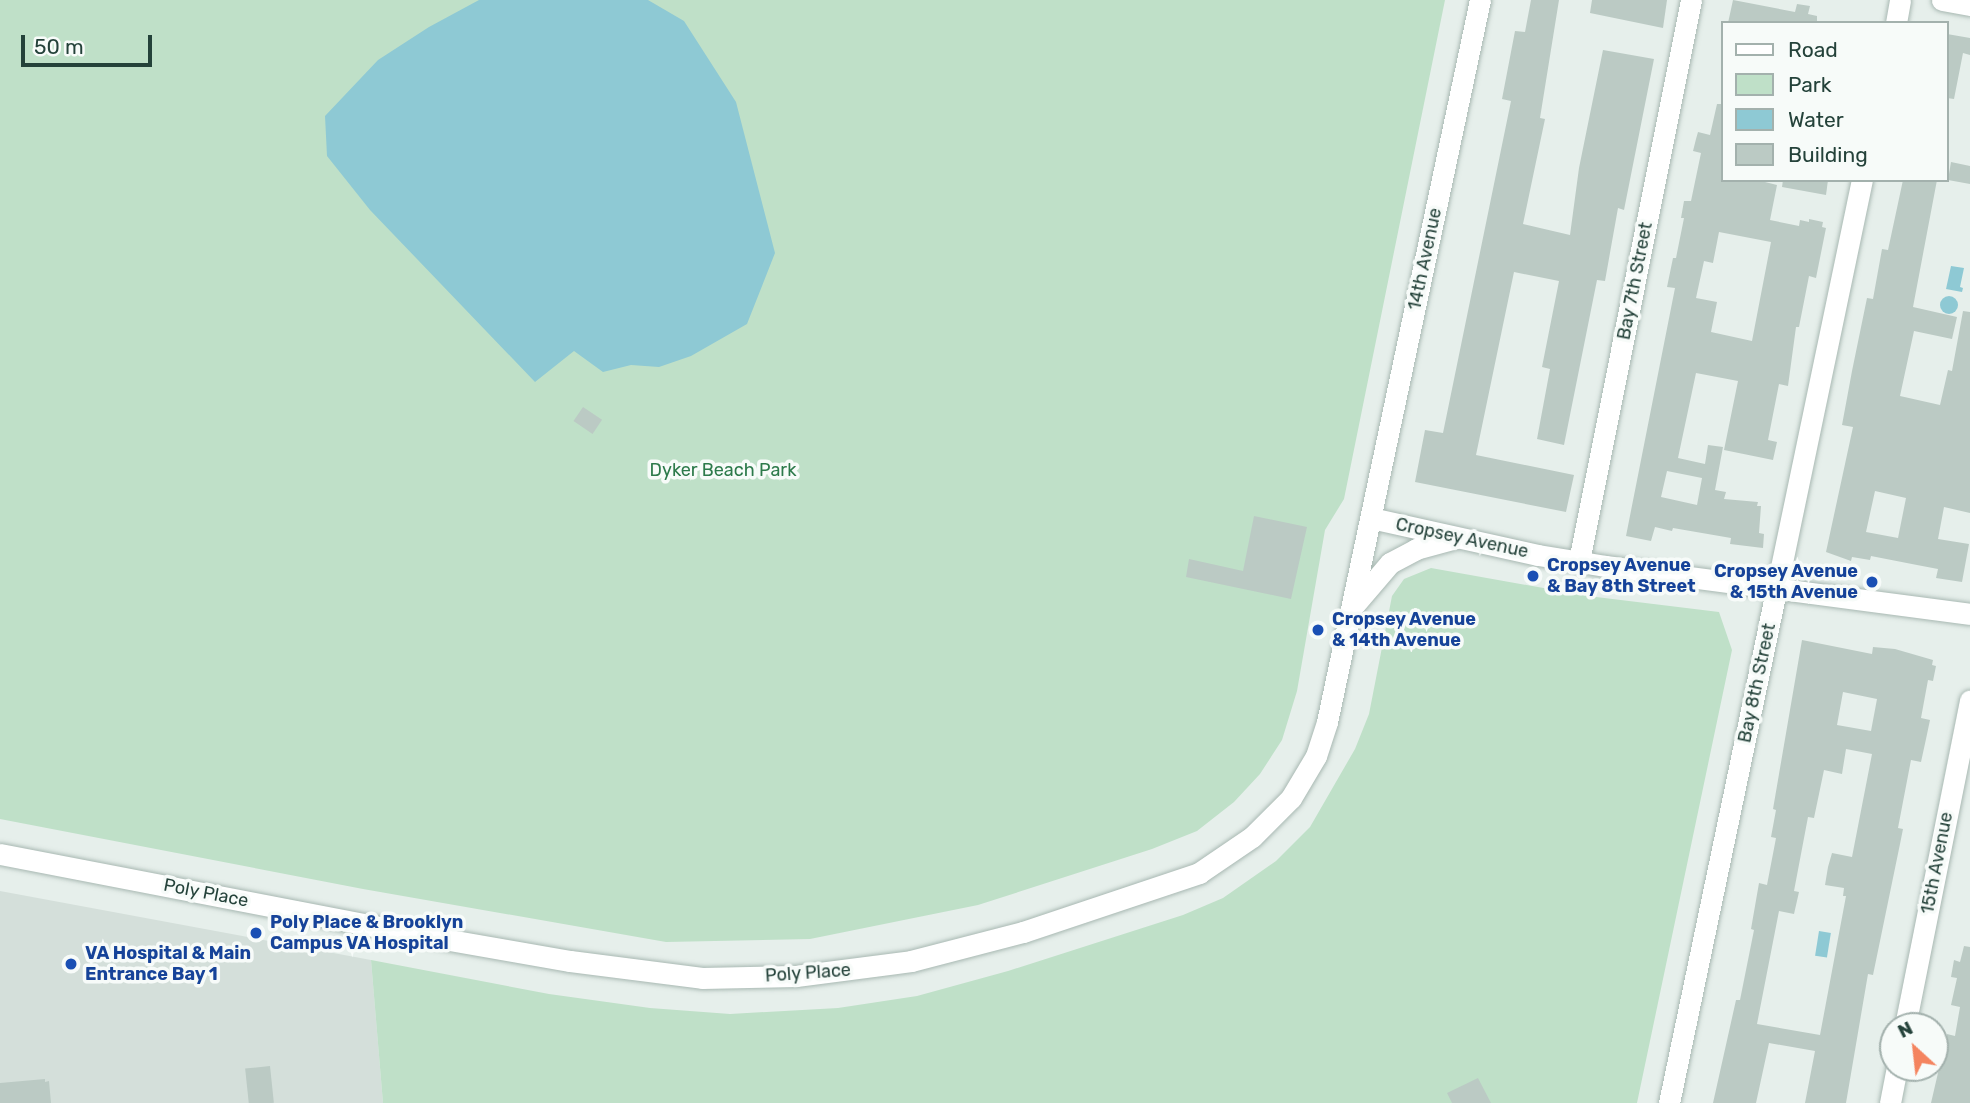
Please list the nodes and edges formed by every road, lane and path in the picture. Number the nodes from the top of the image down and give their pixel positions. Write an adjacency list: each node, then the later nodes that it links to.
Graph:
1 (1480, 0): 8 (main road, 14th Avenue)
2 (1691, 0): 10 (main road, Bay 7th Street)
3 (1900, 0): 6 (main road)
4 (1942, 0): 5 (main road)
5 (1970, 5)
6 (1896, 21)
7 (1863, 182): 11 (main road, Bay 8th Street)
8 (1371, 518): 9 (main road, Cropsey Avenue); 12 (main road, Poly Place)
9 (1458, 537): 10 (main road, Cropsey Avenue); 12 (main road)
10 (1579, 561): 11 (main road, Cropsey Avenue)
11 (1776, 591): 13 (main road, Cropsey Avenue); 18 (main road, Bay 8th Street)
12 (1351, 609): 15 (main road, Poly Place)
13 (1970, 614)
14 (1970, 701): 16 (main road, 15th Avenue)
15 (0, 854)
16 (1908, 1012)
17 (1894, 1082): 19 (main road)
18 (1669, 1103)
19 (1890, 1103)

